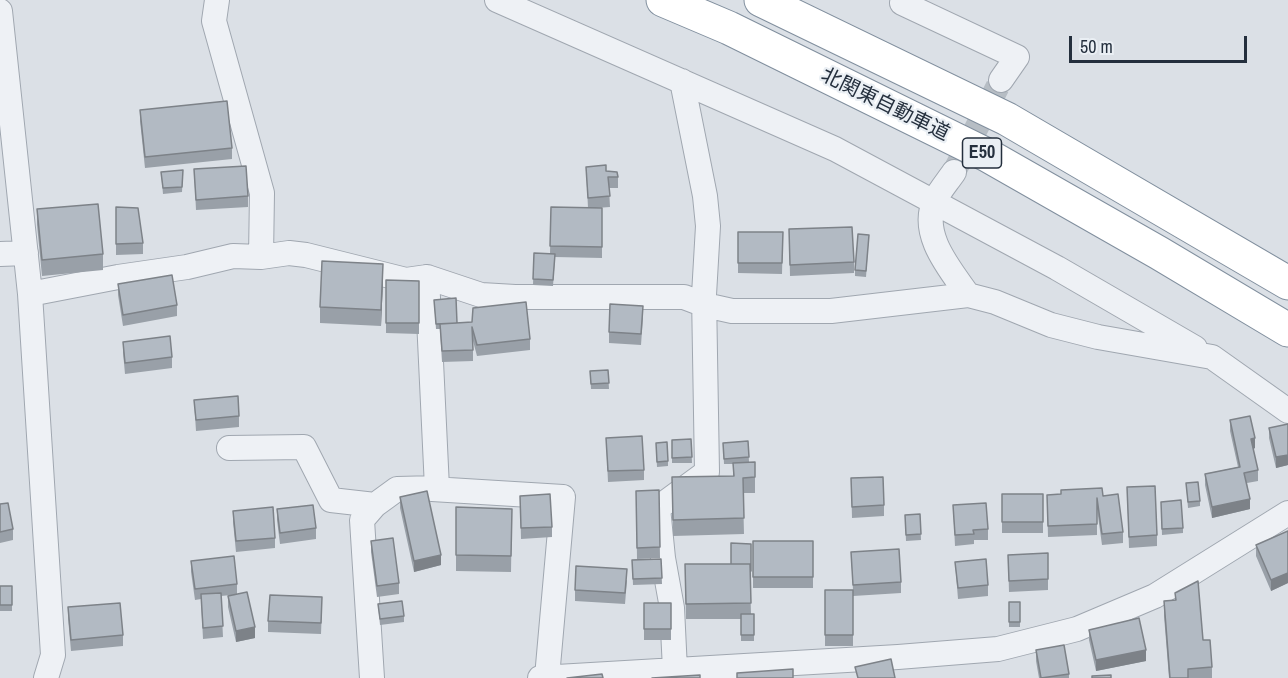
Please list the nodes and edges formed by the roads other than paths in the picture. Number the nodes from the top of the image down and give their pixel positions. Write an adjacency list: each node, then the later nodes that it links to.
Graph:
1 (217, 0): 14 (street)
2 (497, 0): 8 (street)
3 (663, 0): 21 (highway, 北関東自動車道 / E50)
4 (761, 0): 11 (highway, 北関東自動車道 / E50)
5 (900, 1): 7 (street)
6 (0, 11): 12 (street)
7 (1001, 80)
8 (682, 81): 10 (street); 20 (street)
9 (954, 172): 10 (street)
10 (934, 201): 19 (street); 22 (street)
11 (1176, 217): 15 (highway); 17 (highway, 北関東自動車道 / E50)
12 (26, 253): 13 (street); 18 (street)
13 (0, 254)
14 (261, 257): 16 (street); 18 (street)
15 (1288, 268)
16 (427, 277): 20 (street); 25 (street)
17 (1288, 283)
18 (30, 294): 30 (street)
19 (968, 295): 20 (street); 22 (street)
20 (705, 306): 29 (street)
21 (1288, 330)
22 (1212, 357): 23 (street)
23 (1288, 411)
24 (230, 448): 26 (street)
25 (432, 489): 26 (street); 33 (street)
26 (375, 506): 31 (street)
27 (1288, 513): 28 (street)
28 (898, 668): 29 (street)
29 (675, 670): 33 (street)
30 (46, 678)
31 (372, 678)
32 (540, 678): 33 (street)
33 (547, 678)

